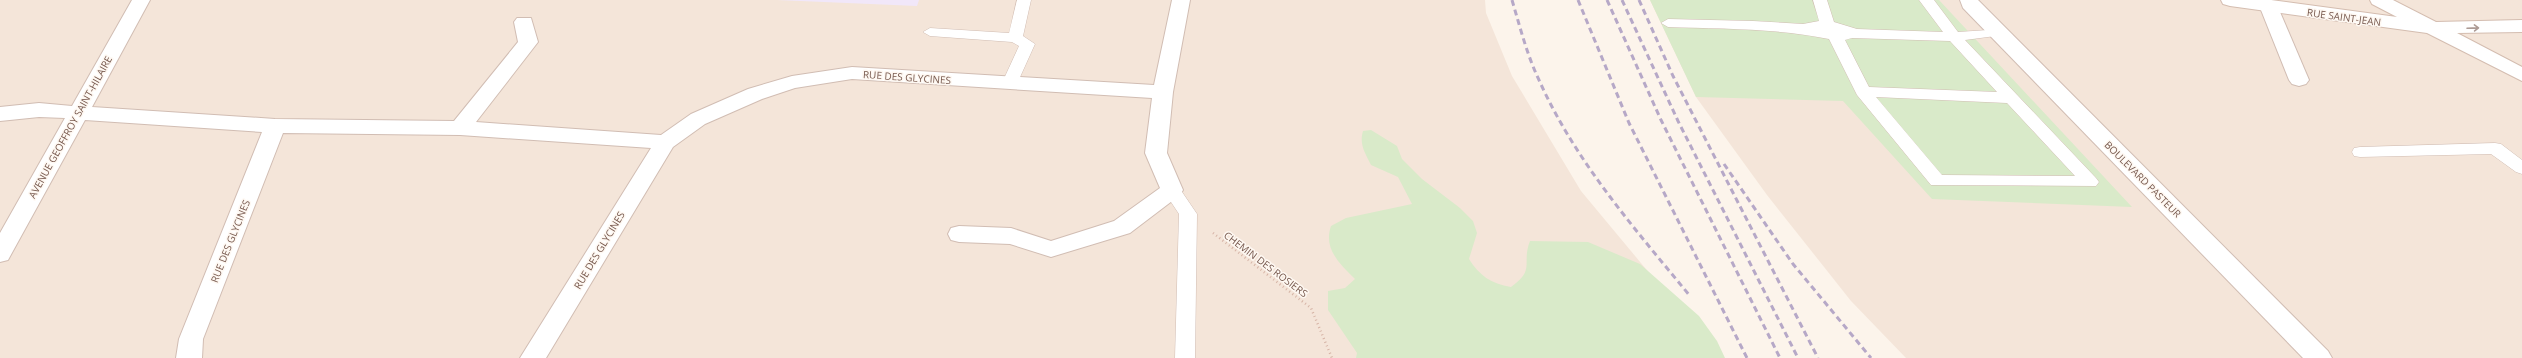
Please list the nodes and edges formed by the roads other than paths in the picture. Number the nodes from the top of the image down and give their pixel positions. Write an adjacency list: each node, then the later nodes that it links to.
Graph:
1 (141, 0): 27 (street, AVENUE GEOFFROY SAINT-HILAIRE)
2 (1024, 0): 20 (lane)
3 (1181, 0): 24 (street)
4 (1820, 0): 16 (lane)
5 (1926, 0): 19 (lane)
6 (1969, 0): 18 (street, BOULEVARD PASTEUR)
7 (2230, 0): 10 (street, RUE SAINT-JEAN)
8 (2321, 0): 11 (street)
9 (2379, 0): 15 (street)
10 (2268, 5): 11 (street, RUE SAINT-JEAN); 22 (street)
11 (2296, 10): 15 (street, RUE SAINT-JEAN)
12 (524, 22): 30 (street)
13 (1668, 23): 16 (lane)
14 (2522, 26): 15 (street, one-way to 14)
15 (2434, 28): 21 (street)
16 (1832, 31): 19 (lane); 25 (lane)
17 (930, 32): 20 (lane)
18 (1998, 32): 19 (lane); 40 (street, BOULEVARD PASTEUR)
19 (1954, 37): 26 (lane)
20 (1015, 38): 23 (lane)
21 (2522, 75)
22 (2299, 80)
23 (1010, 83): 24 (street, RUE DES GLYCINES); 31 (street, RUE DES GLYCINES)
24 (1163, 92): 34 (street)
25 (1863, 92): 26 (lane); 26 (lane)
26 (2011, 98)
27 (78, 112): 28 (street); 29 (street); 36 (street, AVENUE GEOFFROY SAINT-HILAIRE)
28 (0, 114)
29 (275, 126): 30 (street); 37 (street, RUE DES GLYCINES)
30 (460, 128): 31 (street)
31 (665, 142): 38 (street, RUE DES GLYCINES)
32 (2360, 152): 33 (lane)
33 (2522, 168)
34 (1172, 190): 35 (street); 39 (lane)
35 (959, 234)
36 (0, 254)
37 (189, 358)
38 (533, 358)
39 (1185, 358)
40 (2319, 358)

